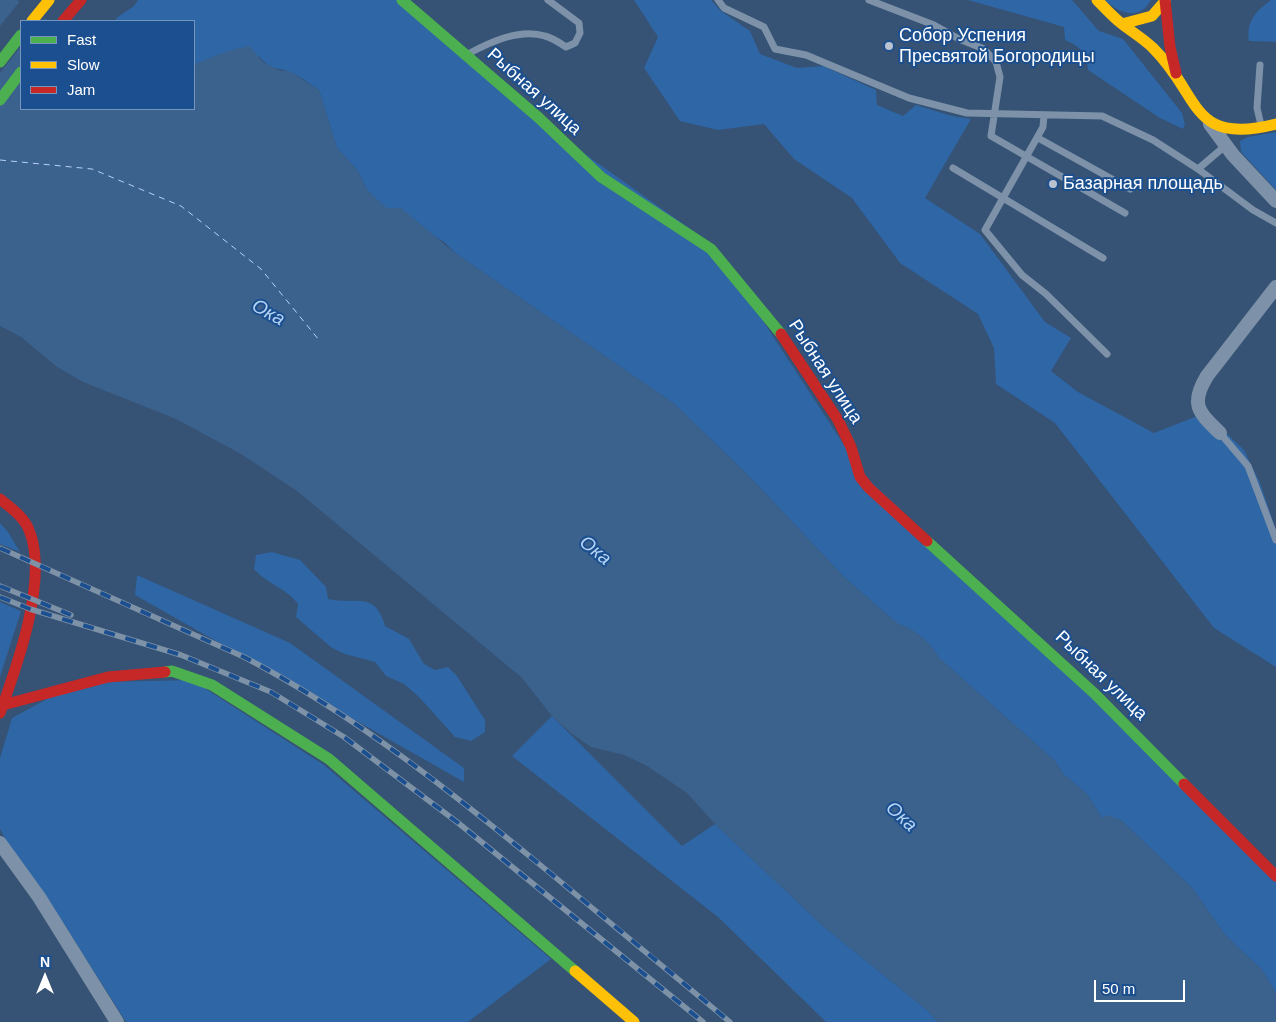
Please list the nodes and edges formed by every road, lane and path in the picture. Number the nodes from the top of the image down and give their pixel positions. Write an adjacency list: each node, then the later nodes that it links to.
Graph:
1 (49, 0): 9 (street)
2 (81, 0): 10 (street)
3 (402, 0): 13 (street, Рыбная улица)
4 (548, 0): 13 (lane)
5 (718, 0): 19 (lane)
6 (869, 0): 19 (lane)
7 (1097, 0): 11 (street)
8 (1165, 0): 11 (street); 17 (street)
9 (33, 20)
10 (64, 20)
11 (1122, 24): 17 (street)
12 (20, 36): 14 (street)
13 (466, 55): 42 (street, Рыбная улица)
14 (0, 62)
15 (1260, 65): 23 (lane)
16 (20, 73): 18 (street)
17 (1177, 79): 21 (street)
18 (0, 100)
19 (994, 114): 20 (lane); 26 (lane)
20 (1044, 115): 24 (lane); 28 (lane)
21 (1208, 121): 23 (street); 25 (street)
22 (1276, 124): 23 (street)
23 (1262, 128)
24 (1038, 138): 26 (lane); 29 (lane)
25 (1225, 146): 28 (lane); 31 (street)
26 (1027, 158): 30 (lane); 32 (lane)
27 (953, 168): 30 (lane)
28 (1198, 169): 33 (lane)
29 (1130, 189)
30 (1004, 199): 34 (lane); 36 (lane)
31 (1276, 201)
32 (1125, 213)
33 (1276, 223)
34 (1103, 258)
35 (1276, 287): 37 (street)
36 (1107, 354)
37 (1220, 433): 39 (lane)
38 (0, 499): 40 (street)
39 (1276, 540)
40 (2, 709): 44 (street)
41 (0, 843): 43 (street)
42 (1276, 876)
43 (117, 1022)
44 (634, 1022)

